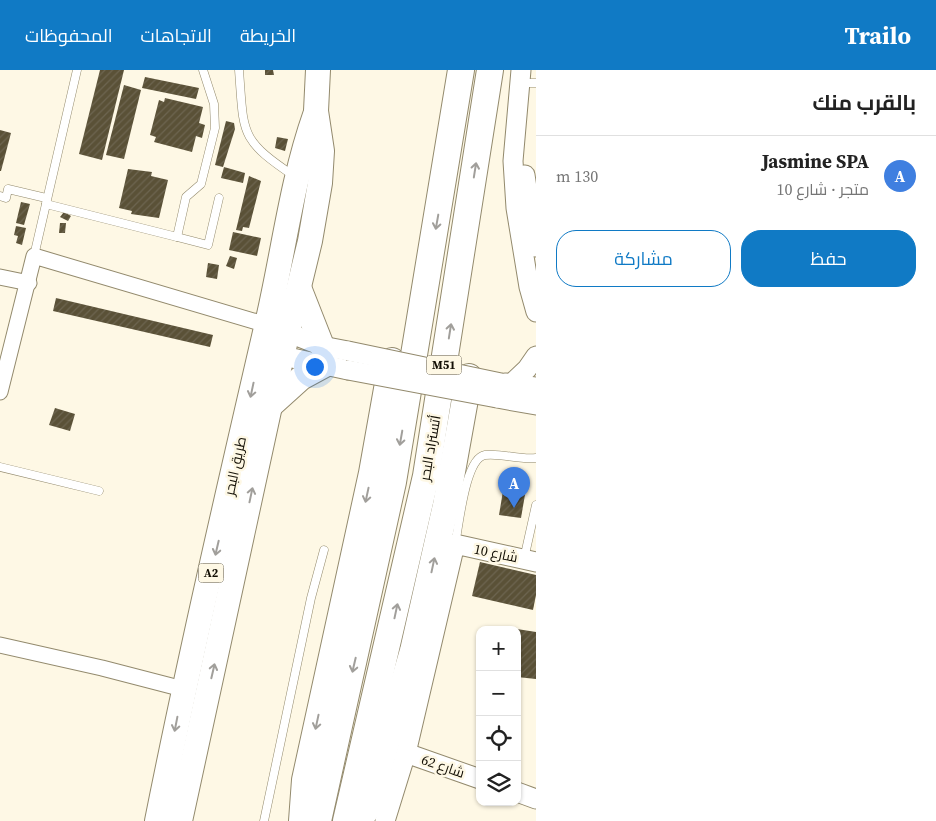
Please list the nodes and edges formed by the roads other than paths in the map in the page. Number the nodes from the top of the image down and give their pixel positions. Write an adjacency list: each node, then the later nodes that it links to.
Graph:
1 (77, 70): 12 (lane)
2 (203, 70): 13 (lane)
3 (239, 70): 9 (lane)
4 (318, 70): 9 (highway, طريق البحر / A2)
5 (461, 70): 51 (highway, M51, one-way to 51)
6 (490, 70): 52 (highway, أتستراد البحر / M51, one-way to 6)
7 (526, 79): 8 (street)
8 (515, 146): 14 (street); 18 (street)
9 (309, 180): 19 (highway, طريق البحر / A2); 21 (highway, طريق البحر / A2)
10 (0, 196): 12 (lane)
11 (219, 198): 13 (lane)
12 (46, 201): 13 (lane); 15 (lane)
13 (177, 237)
14 (536, 247)
15 (34, 256): 17 (street); 21 (street)
16 (0, 276): 17 (street)
17 (29, 283): 31 (street)
18 (533, 287): 20 (street)
19 (300, 290): 22 (highway, طريق البحر / A2); 26 (highway)
20 (536, 312)
21 (267, 325): 22 (street); 23 (highway, طريق البحر / A2)
22 (289, 333): 24 (highway, طريق البحر / A2); 26 (street)
23 (261, 351): 24 (street); 42 (highway, طريق البحر / A2, one-way to 42)
24 (283, 356): 26 (street); 33 (highway, طريق البحر / A2)
25 (536, 356): 30 (street)
26 (332, 361): 27 (street, bridge); 27 (street, bridge); 33 (highway)
27 (390, 370): 28 (street, bridge); 50 (highway, one-way to 50)
28 (467, 385): 30 (street, bridge); 53 (highway, one-way to 28)
29 (536, 387): 30 (street)
30 (503, 388): 32 (street)
31 (0, 392)
32 (536, 404)
33 (270, 406): 48 (highway, طريق البحر / A2, one-way to 33)
34 (536, 458): 38 (lane)
35 (0, 467): 36 (lane)
36 (99, 491)
37 (536, 505): 40 (lane)
38 (455, 544): 40 (street, شارع 10); 43 (street)
39 (324, 550): 49 (lane)
40 (530, 560)
41 (1, 650): 42 (street)
42 (183, 689): 47 (highway, طريق البحر / A2, one-way to 47)
43 (406, 753): 44 (street, شارع 62); 54 (street)
44 (476, 778)
45 (521, 793): 46 (street)
46 (536, 799)
47 (156, 821)
48 (180, 821)
49 (264, 821)
50 (302, 821)
51 (318, 821)
52 (346, 821)
53 (358, 821)
54 (385, 821)

